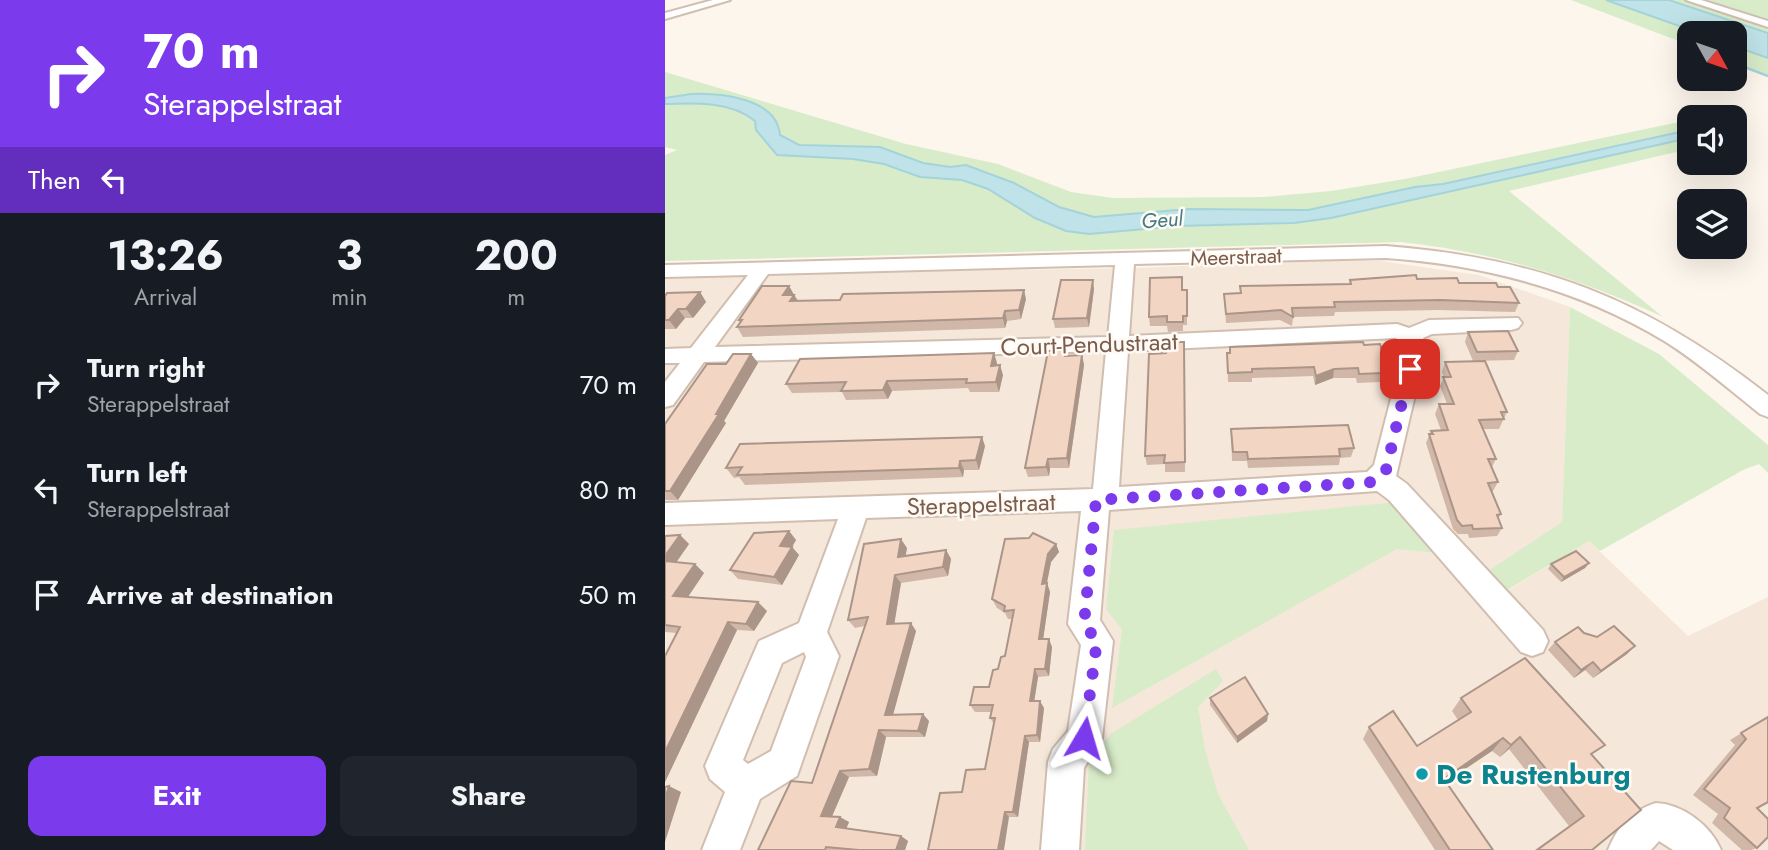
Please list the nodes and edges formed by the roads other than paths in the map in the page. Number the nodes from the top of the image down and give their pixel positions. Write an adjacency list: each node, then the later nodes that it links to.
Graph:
1 (725, 0): 3 (street)
2 (1691, 0): 4 (street)
3 (665, 16)
4 (1768, 24)
5 (1125, 260): 6 (street, Meerstraat); 10 (street); 14 (street, Meerstraat)
6 (762, 269): 7 (street, Meerstraat); 11 (street)
7 (665, 271)
8 (1511, 323): 9 (street, Court-Pendustraat)
9 (1410, 335): 10 (street, Court-Pendustraat); 15 (street)
10 (1117, 344): 11 (street, Court-Pendustraat); 16 (street)
11 (698, 355): 12 (street, Court-Pendustraat); 13 (street)
12 (665, 356)
13 (665, 399)
14 (1768, 408)
15 (1379, 479): 16 (street, Sterappelstraat); 20 (street)
16 (1100, 500): 17 (street, Sterappelstraat); 23 (street)
17 (856, 509): 18 (street, Sterappelstraat); 19 (street)
18 (665, 514)
19 (811, 633): 21 (street); 21 (street)
20 (1532, 641)
21 (746, 786): 22 (street)
22 (721, 850)
23 (1059, 850)
24 (1627, 850): 25 (street)
25 (1702, 850)

